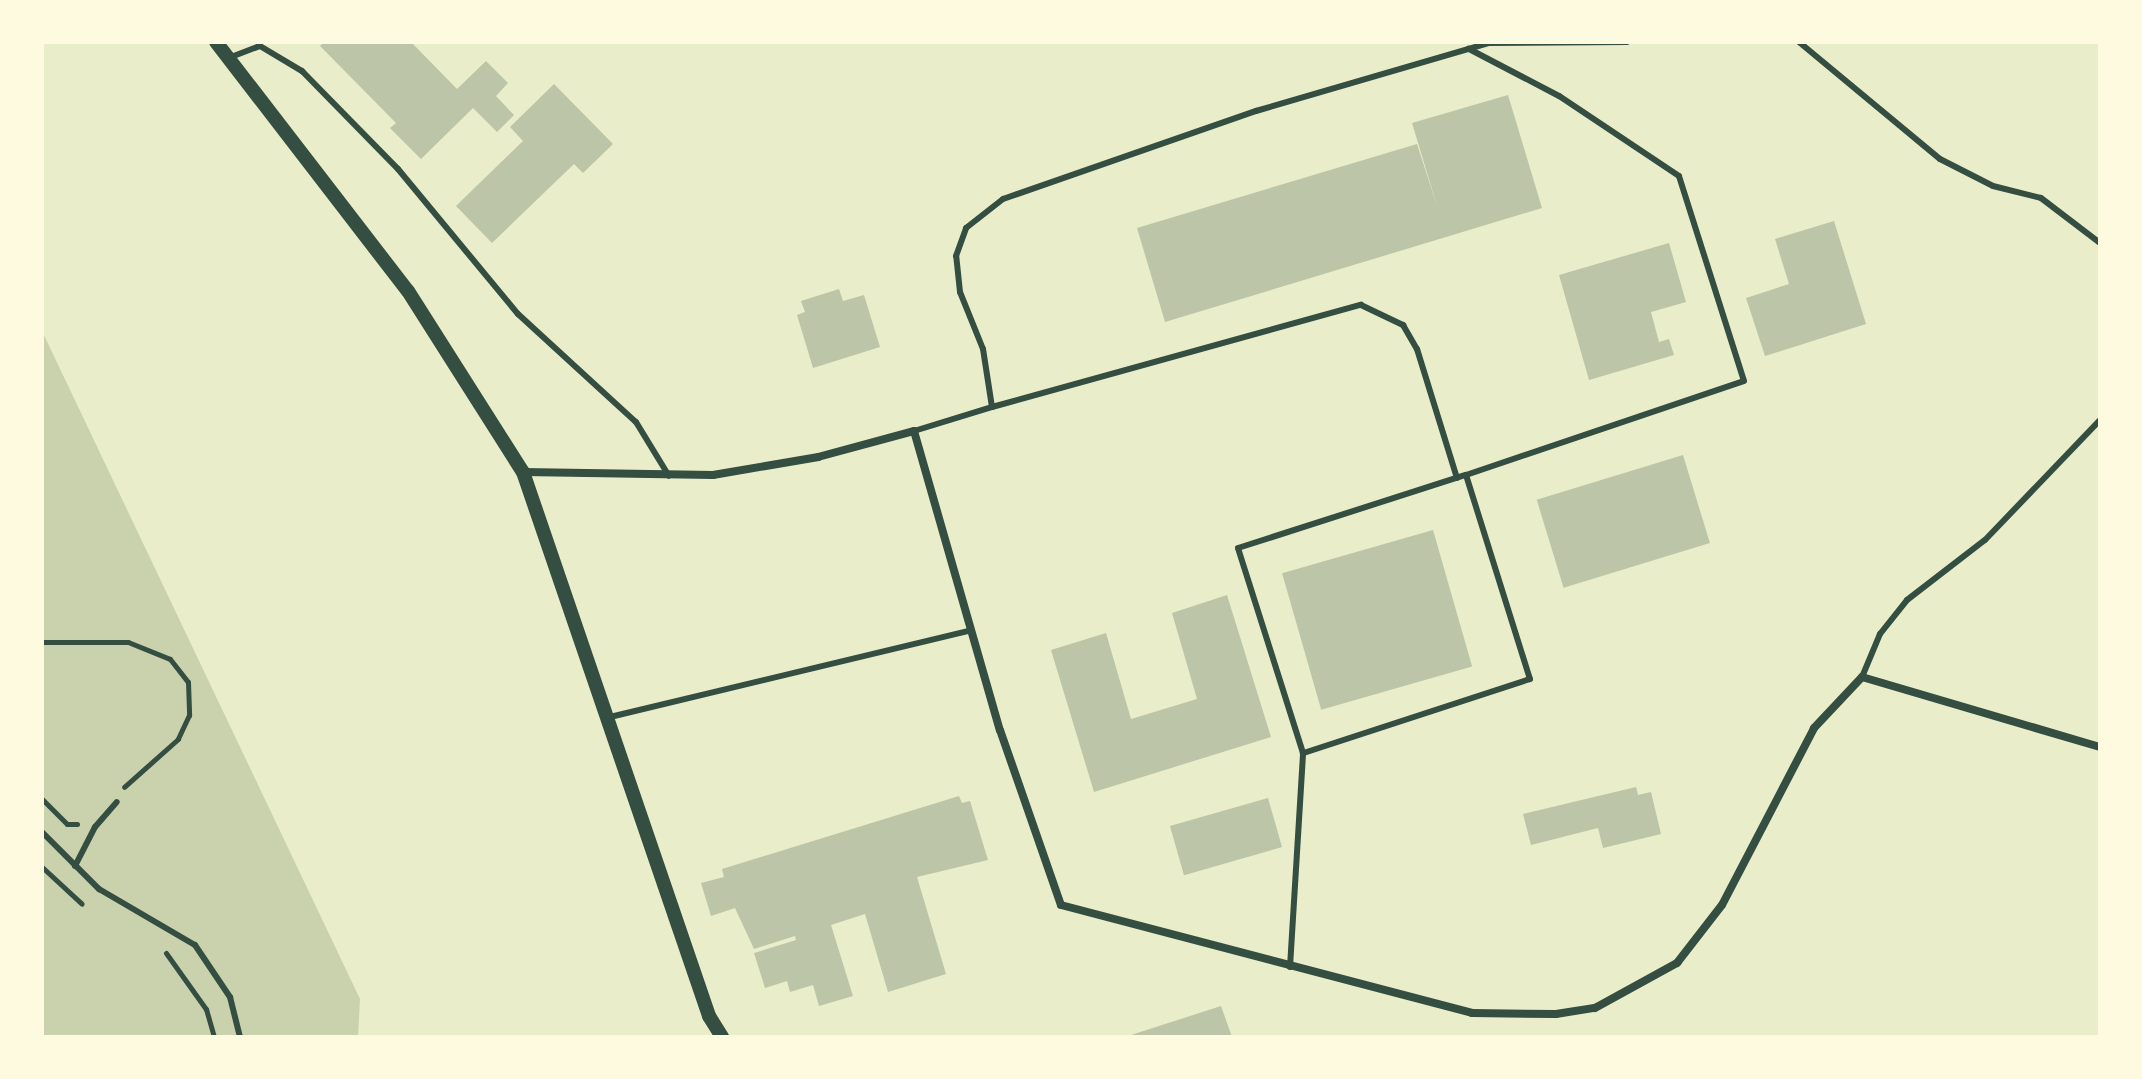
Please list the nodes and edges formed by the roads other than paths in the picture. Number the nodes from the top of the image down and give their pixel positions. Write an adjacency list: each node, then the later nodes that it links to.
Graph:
1 (216, 42): 5 (street)
2 (1627, 42): 4 (lane)
3 (1799, 42): 6 (lane)
4 (1469, 49): 7 (lane); 11 (lane)
5 (226, 58): 10 (street); 12 (lane)
6 (2100, 243)
7 (992, 407): 9 (lane); 13 (lane)
8 (2100, 420): 15 (lane)
9 (914, 431): 12 (street); 14 (street)
10 (523, 472): 12 (street); 16 (street)
11 (1466, 475): 13 (lane); 18 (lane)
12 (669, 476)
13 (1457, 478): 18 (lane)
14 (971, 630): 16 (lane); 22 (street)
15 (1862, 677): 17 (street); 22 (street)
16 (606, 718): 24 (street)
17 (2100, 747)
18 (1303, 753): 22 (lane)
19 (117, 802): 21 (lane)
20 (42, 832): 21 (lane)
21 (75, 866): 23 (lane)
22 (1290, 967)
23 (240, 1037)
24 (722, 1037)

